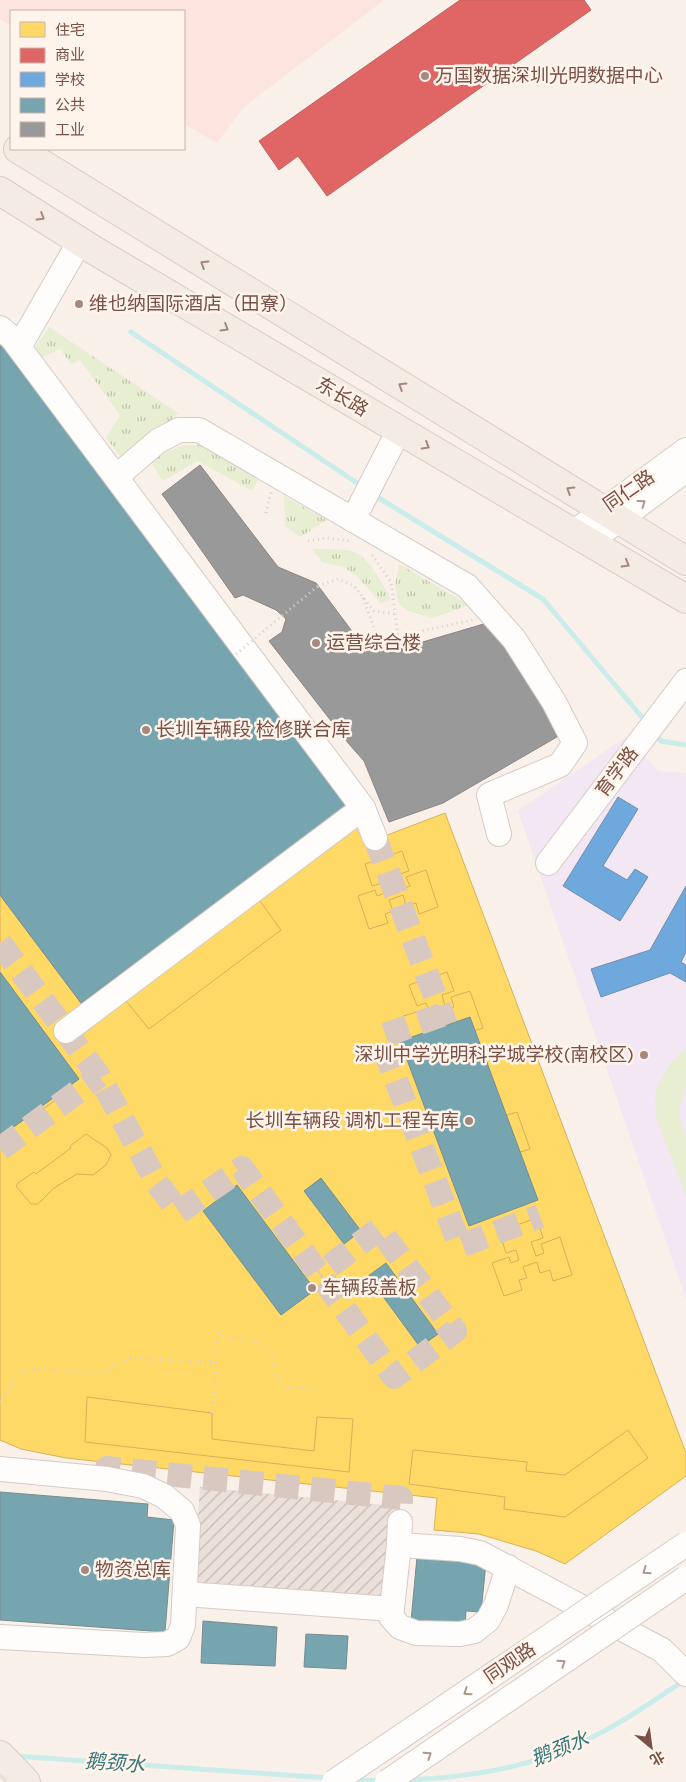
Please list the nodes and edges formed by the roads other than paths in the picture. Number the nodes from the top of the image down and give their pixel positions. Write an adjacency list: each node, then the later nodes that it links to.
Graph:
1 (20, 150): 11 (main road, one-way to 1)
2 (0, 191): 3 (main road, 东长路, one-way to 3)
3 (80, 241): 5 (street); 6 (main road, 东长路, one-way to 6)
4 (0, 328): 5 (street)
5 (19, 348): 9 (street)
6 (399, 430): 10 (street); 12 (main road, 东长路, one-way to 12)
7 (686, 450): 11 (street, 同仁路)
8 (686, 470): 11 (street, 同仁路, one-way to 8)
9 (116, 477): 10 (street); 16 (street)
10 (362, 511): 17 (street)
11 (610, 515): 12 (street, 同仁路); 13 (main road)
12 (581, 537): 14 (main road, 东长路, one-way to 14)
13 (686, 561)
14 (686, 599)
15 (686, 681): 19 (street, 育学路)
16 (363, 808): 18 (street); 20 (street)
17 (499, 834)
18 (375, 838)
19 (548, 863)
20 (66, 1031)
21 (0, 1469): 27 (street)
22 (400, 1522): 24 (street)
23 (686, 1544): 33 (street, 同观路, one-way to 33, bridge)
24 (399, 1545): 25 (street); 28 (street)
25 (508, 1568): 28 (street); 30 (street)
26 (686, 1578): 34 (street, 同观路, one-way to 26, bridge)
27 (185, 1594): 28 (street); 29 (street)
28 (392, 1609)
29 (0, 1636)
30 (686, 1674)
31 (0, 1756): 32 (main road)
32 (26, 1782)
33 (334, 1782)
34 (387, 1782)

